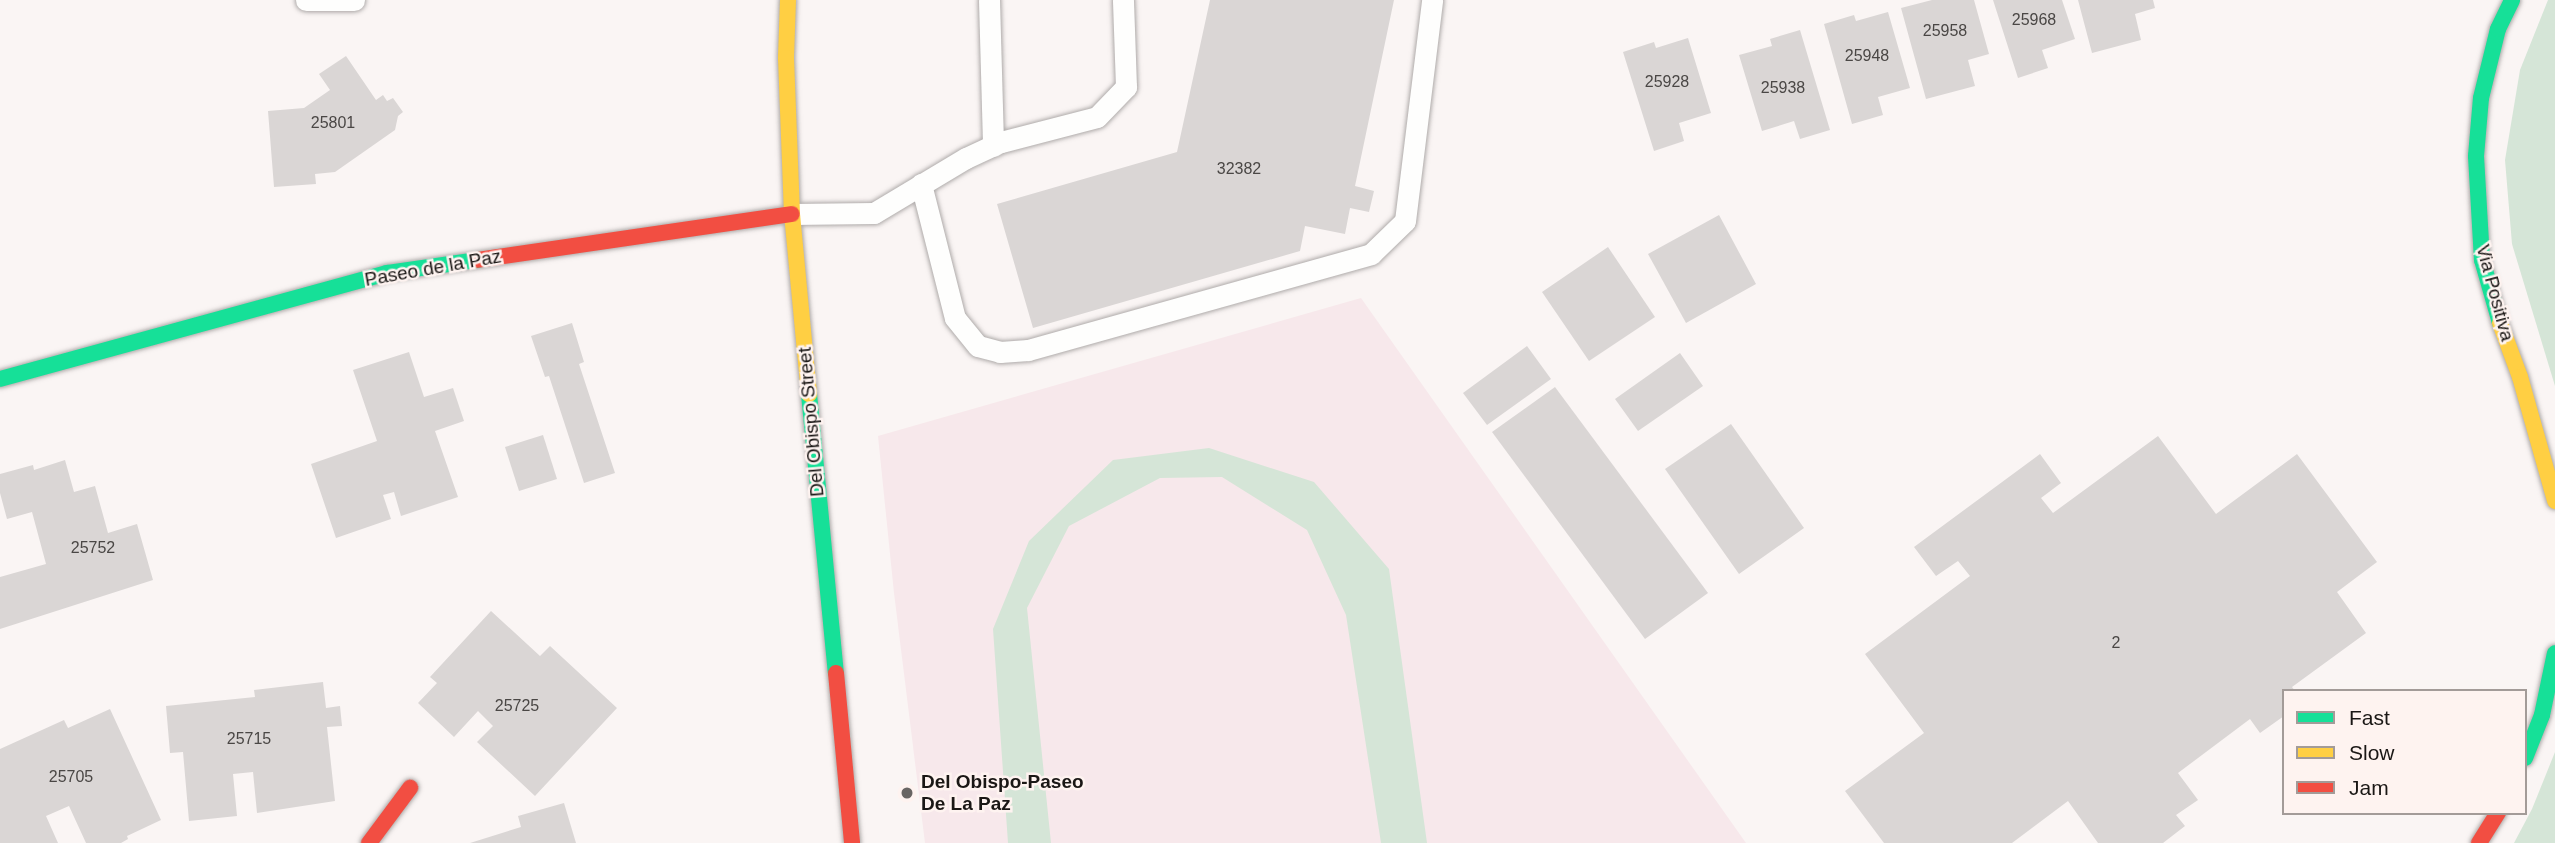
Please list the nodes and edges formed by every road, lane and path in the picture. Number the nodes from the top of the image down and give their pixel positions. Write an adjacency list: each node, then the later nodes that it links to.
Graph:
1 (306, 0): 2 (lane)
2 (354, 0)
3 (788, 0): 10 (street, Del Obispo Street)
4 (989, 0): 8 (lane)
5 (1123, 0): 8 (lane)
6 (1432, 0): 9 (lane)
7 (2512, 0): 12 (street, Via Positiva)
8 (993, 146): 9 (lane)
9 (921, 184): 10 (lane)
10 (792, 214): 11 (street, Paseo de la Paz); 18 (street, Del Obispo Street)
11 (0, 379)
12 (2555, 501)
13 (2555, 653): 14 (street)
14 (2527, 753)
15 (410, 788): 17 (street)
16 (2497, 815): 19 (street)
17 (369, 843)
18 (852, 843)
19 (2479, 843)

